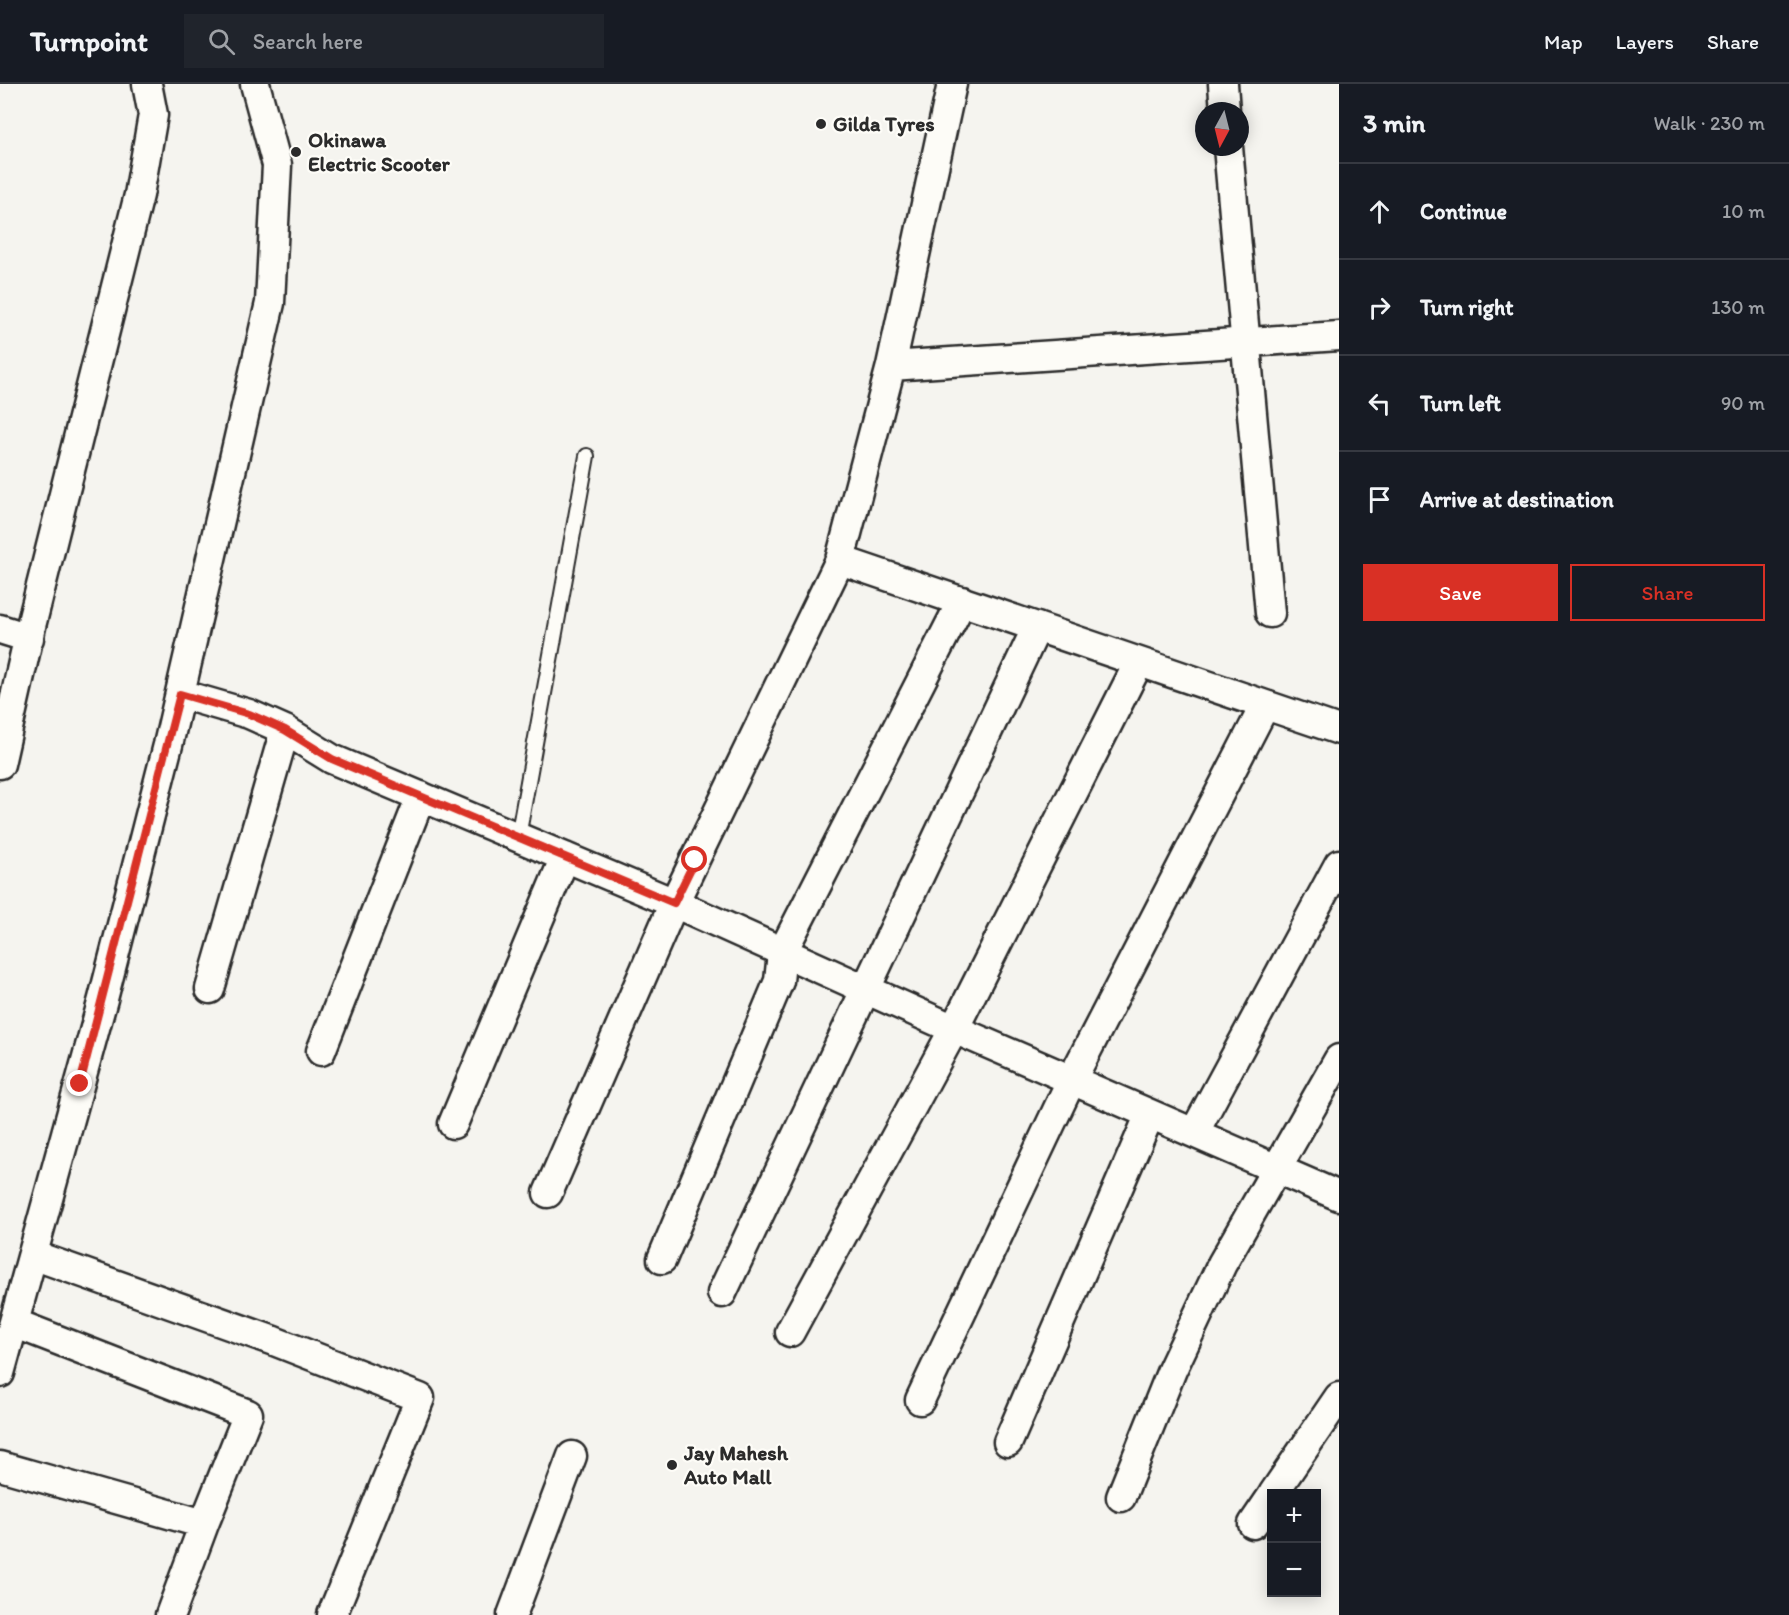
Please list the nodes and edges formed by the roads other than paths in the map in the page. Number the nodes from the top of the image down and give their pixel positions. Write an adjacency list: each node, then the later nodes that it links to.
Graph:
1 (147, 84): 16 (street)
2 (255, 84): 18 (street)
3 (952, 84): 9 (street)
4 (1223, 84): 5 (street)
5 (1224, 102)
6 (1229, 156): 8 (street)
7 (1339, 336): 8 (street)
8 (1246, 342): 9 (street); 13 (street)
9 (891, 366): 11 (street)
10 (587, 456): 24 (lane)
11 (840, 560): 12 (street); 27 (street)
12 (962, 601): 14 (street); 28 (street)
13 (1270, 613)
14 (1037, 627): 17 (street); 30 (street)
15 (0, 629): 16 (street)
16 (28, 638): 22 (street)
17 (1139, 662): 19 (street); 31 (street)
18 (180, 694): 20 (street); 41 (street)
19 (1265, 705): 21 (street); 34 (street)
20 (268, 722): 23 (street); 29 (street)
21 (1339, 730)
22 (0, 764)
23 (421, 796): 24 (street); 32 (street)
24 (518, 837): 25 (street)
25 (565, 857): 27 (street); 36 (street)
26 (1339, 864): 37 (street)
27 (674, 903): 28 (street); 39 (street)
28 (782, 953): 30 (street); 42 (street)
29 (210, 989)
30 (865, 990): 31 (street); 43 (street)
31 (954, 1029): 34 (street); 45 (street)
32 (321, 1050)
33 (1339, 1059): 38 (street)
34 (1071, 1081): 35 (street); 48 (street)
35 (1150, 1114): 37 (street); 49 (street)
36 (453, 1124)
37 (1194, 1133): 38 (street)
38 (1277, 1169): 40 (street); 53 (street)
39 (548, 1194)
40 (1338, 1195)
41 (33, 1255): 44 (street); 58 (street)
42 (662, 1259)
43 (722, 1293)
44 (14, 1323): 46 (street); 55 (street)
45 (790, 1332)
46 (0, 1373)
47 (1339, 1397): 52 (street)
48 (920, 1400)
49 (1008, 1442)
50 (572, 1456): 59 (street)
51 (0, 1466): 55 (street)
52 (1276, 1489)
53 (1121, 1497)
54 (1267, 1503): 56 (street)
55 (204, 1524): 57 (street)
56 (1253, 1524)
57 (170, 1615)
58 (332, 1615)
59 (512, 1615)

